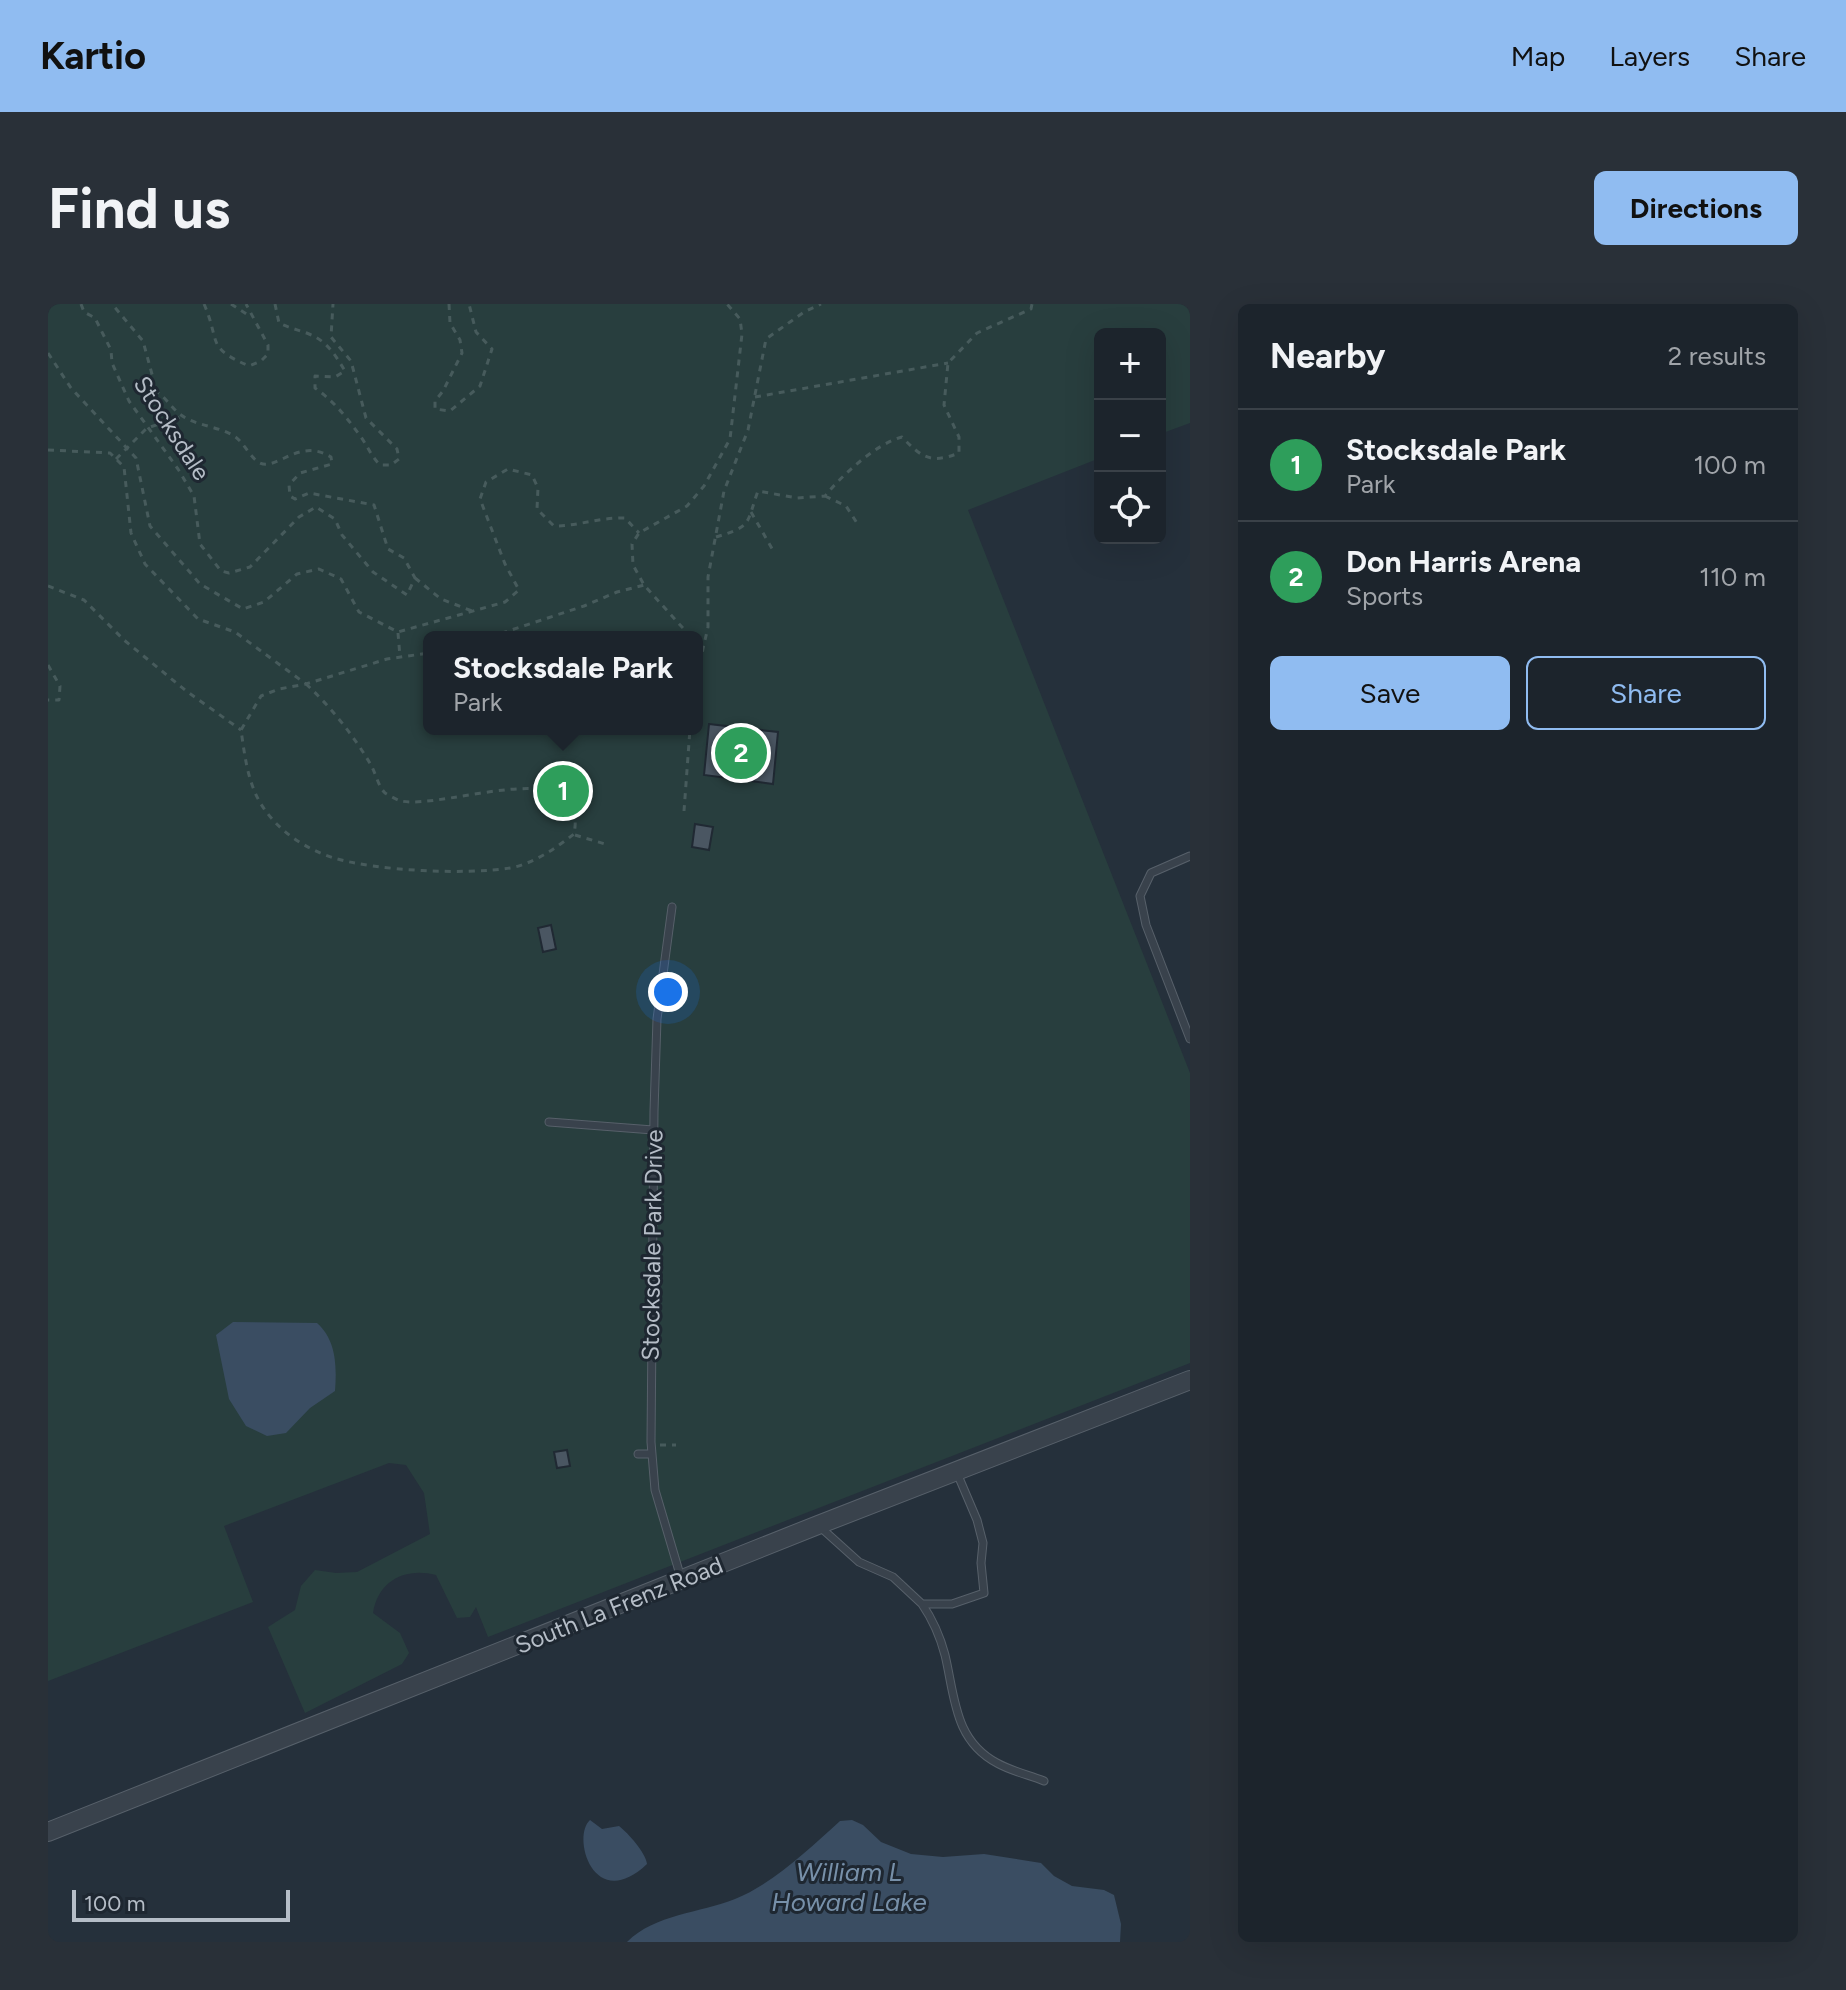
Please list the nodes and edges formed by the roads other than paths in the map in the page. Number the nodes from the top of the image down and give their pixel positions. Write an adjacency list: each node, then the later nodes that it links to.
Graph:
1 (1190, 856): 3 (lane)
2 (672, 907): 5 (lane, Stocksdale Park Drive)
3 (1190, 1039)
4 (549, 1122): 5 (lane)
5 (653, 1130): 7 (lane, Stocksdale Park Drive)
6 (1190, 1380): 9 (street, South La Frenz Road)
7 (652, 1450): 8 (lane); 11 (lane, Stocksdale Park Drive)
8 (638, 1454)
9 (957, 1471): 10 (street, South La Frenz Road); 12 (lane)
10 (818, 1525): 11 (street, South La Frenz Road); 12 (lane)
11 (681, 1580): 14 (street, South La Frenz Road)
12 (922, 1604): 13 (lane)
13 (1044, 1781)
14 (48, 1832)

